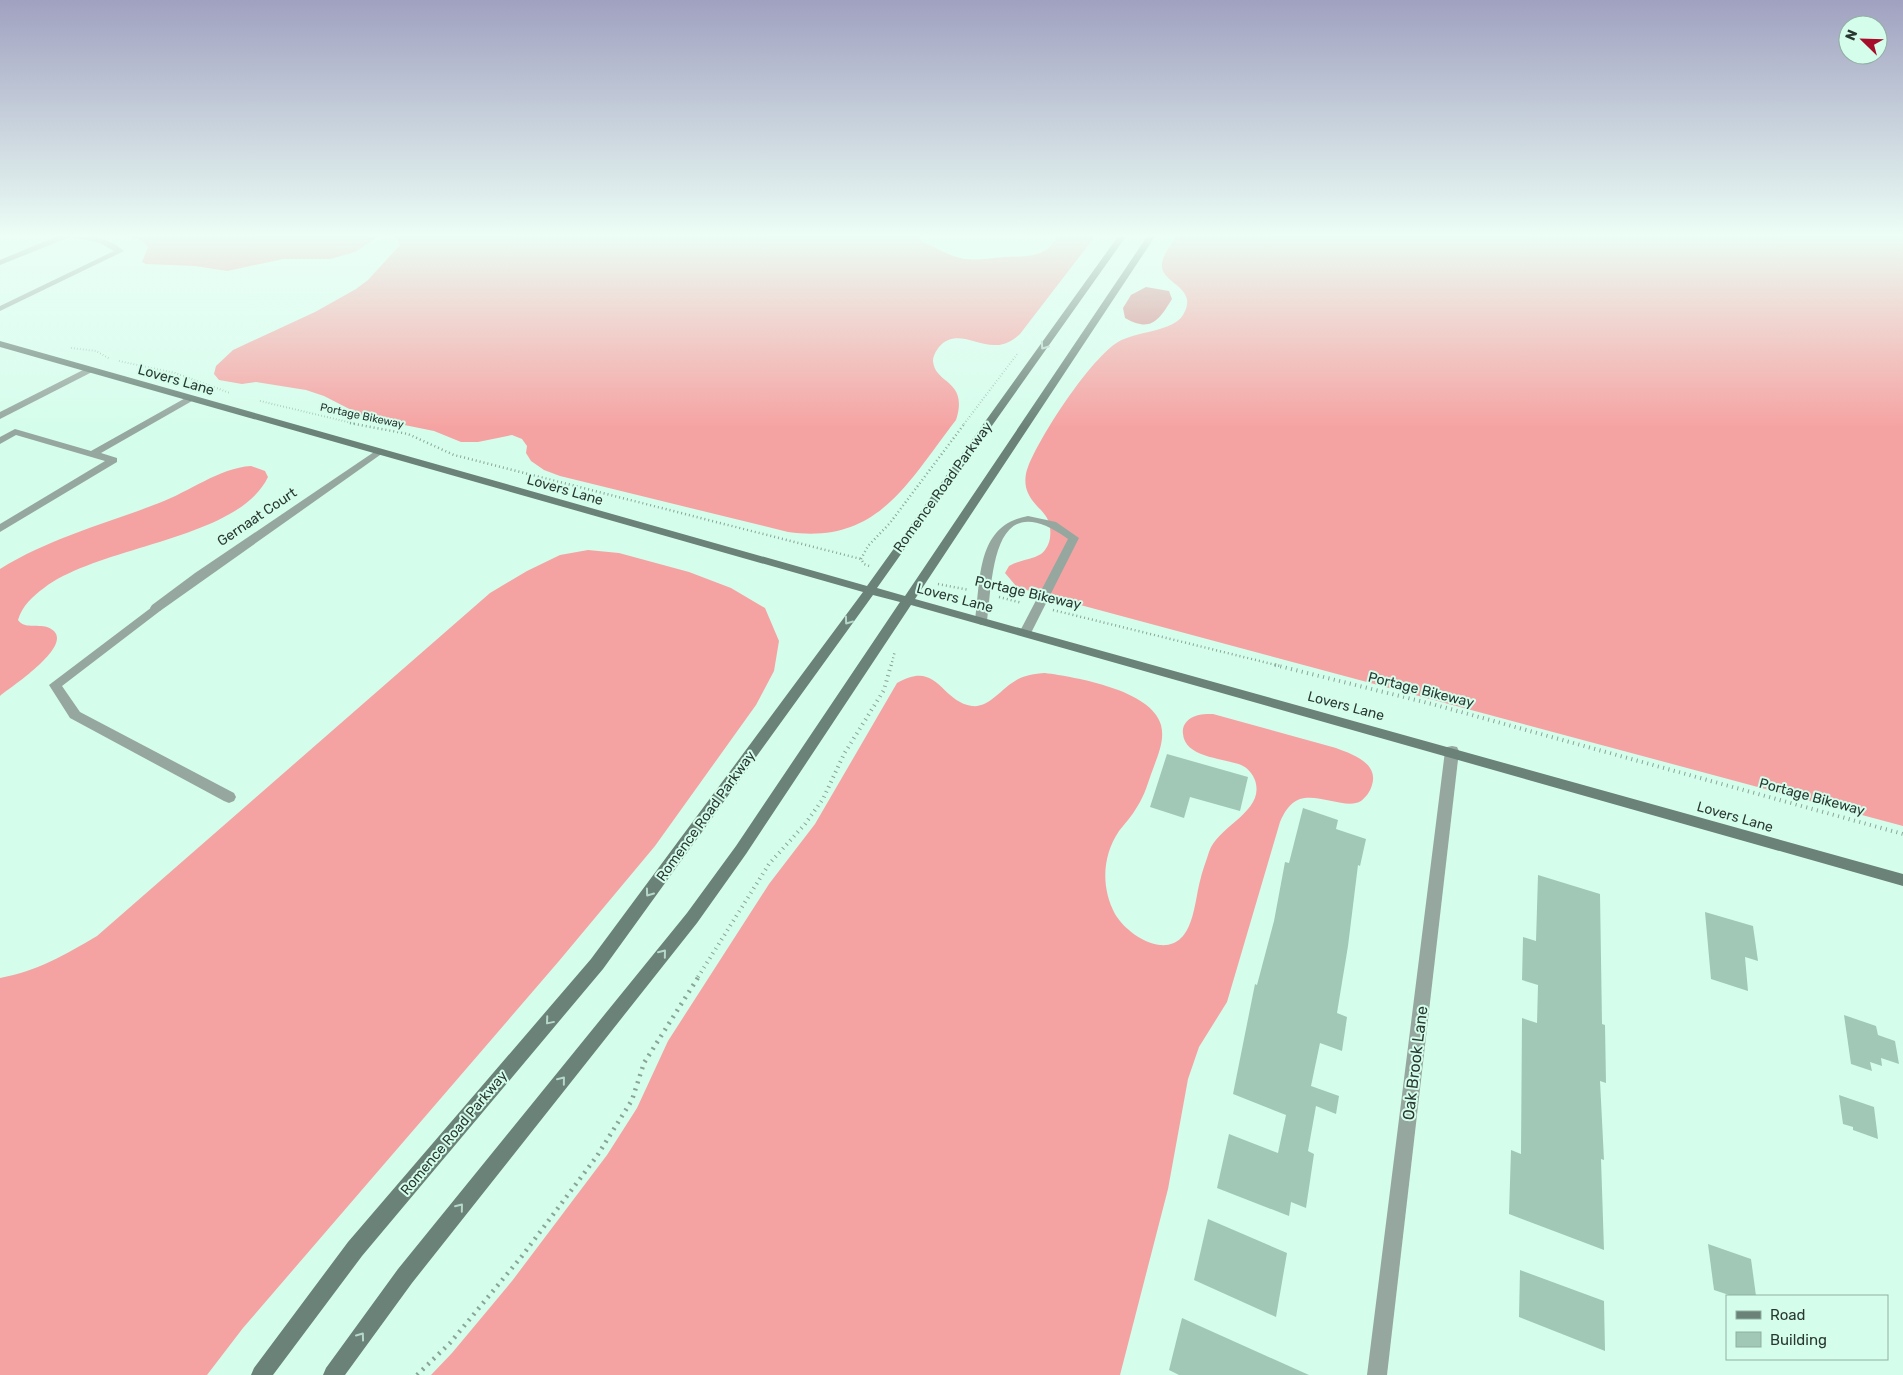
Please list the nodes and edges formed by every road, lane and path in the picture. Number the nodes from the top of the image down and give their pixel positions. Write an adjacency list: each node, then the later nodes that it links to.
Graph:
1 (17, 299): 5 (street)
2 (1077, 299): 22 (street, Romence Road Parkway, one-way to 22)
3 (1109, 299): 24 (street)
4 (0, 301): 5 (street)
5 (9, 303): 6 (street)
6 (0, 309)
7 (0, 344): 10 (street, Lovers Lane)
8 (70, 348): 11 (path)
9 (1020, 350): 19 (path)
10 (89, 370): 12 (street, Lovers Lane); 14 (street)
11 (234, 394)
12 (189, 399): 16 (street, Lovers Lane); 17 (street)
13 (252, 399): 19 (path, Portage Bikeway)
14 (0, 416)
15 (0, 441): 17 (street)
16 (377, 453): 22 (street, Lovers Lane); 30 (street, Gernaat Court)
17 (91, 455): 18 (street)
18 (0, 529)
19 (862, 560): 20 (path)
20 (864, 564)
21 (930, 582): 23 (path, Portage Bikeway)
22 (870, 590): 24 (street, Lovers Lane); 33 (street, Romence Road Parkway, one-way to 33)
23 (985, 594): 25 (path, Portage Bikeway); 25 (street); 26 (street)
24 (908, 601): 26 (street, Lovers Lane); 34 (street, one-way to 24)
25 (1039, 607): 27 (street); 31 (path, Portage Bikeway)
26 (981, 621): 27 (street, Lovers Lane)
27 (1025, 633): 29 (street, Lovers Lane)
28 (895, 648): 35 (path)
29 (1452, 751): 32 (street, Lovers Lane); 36 (street, Oak Brook Lane)
30 (229, 798)
31 (1903, 834)
32 (1903, 880)
33 (262, 1375)
34 (332, 1375)
35 (417, 1375)
36 (1377, 1375)

